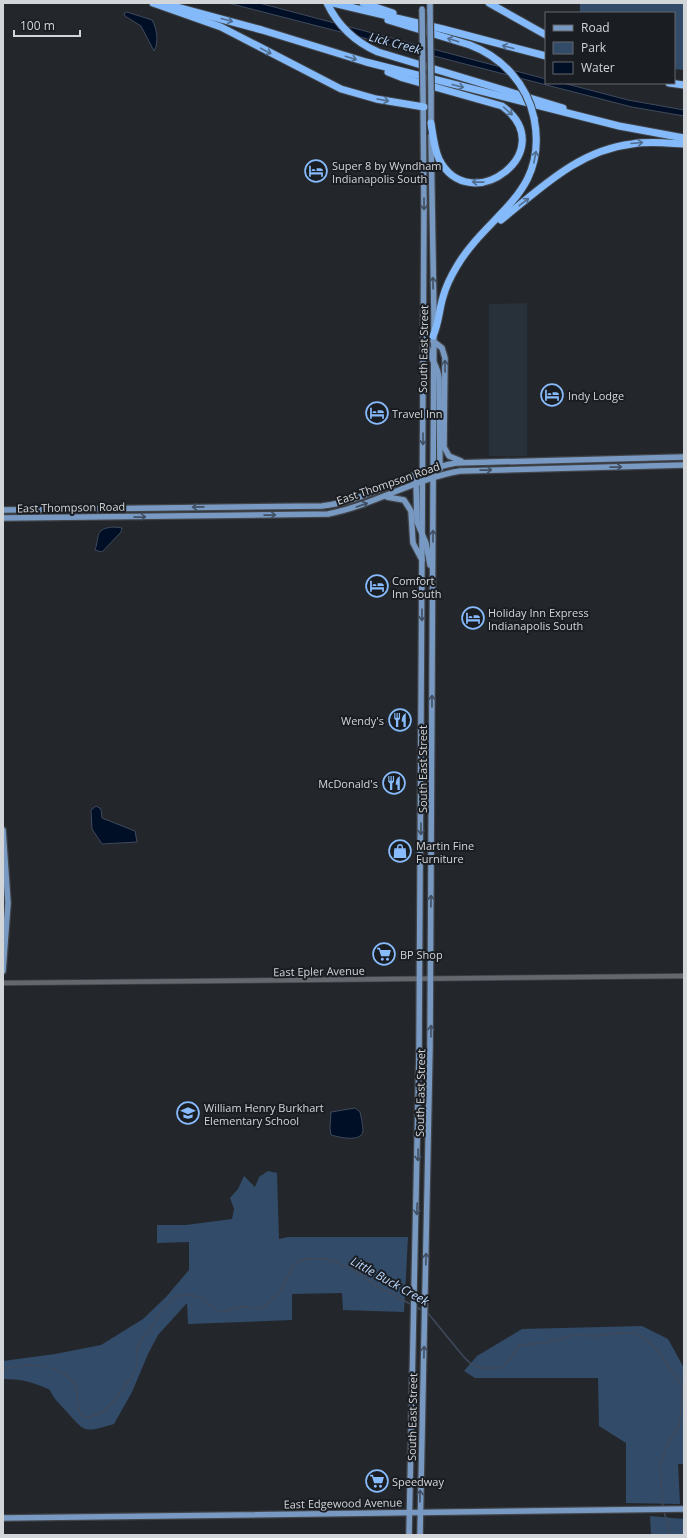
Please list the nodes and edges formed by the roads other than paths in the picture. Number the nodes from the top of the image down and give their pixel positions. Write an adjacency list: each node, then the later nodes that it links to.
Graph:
1 (153, 3): 14 (highway, one-way to 14)
2 (162, 3): 13 (highway, one-way to 13)
3 (327, 3): 15 (highway)
4 (333, 3): 9 (highway)
5 (363, 3): 10 (highway)
6 (430, 3): 16 (main road, South East Street, bridge)
7 (489, 3): 11 (highway)
8 (422, 6): 14 (main road, South East Street, bridge)
9 (375, 13): 10 (highway); 19 (highway, one-way to 9, bridge)
10 (443, 29): 12 (highway, one-way to 10)
11 (545, 34)
12 (545, 56)
13 (366, 62): 15 (highway, one-way to 15); 16 (highway, one-way to 16)
14 (424, 107): 20 (main road, South East Street, one-way to 20)
15 (603, 122): 17 (highway)
16 (431, 123): 21 (main road, South East Street, one-way to 16)
17 (684, 138)
18 (684, 144): 19 (highway, one-way to 18)
19 (482, 234): 21 (highway)
20 (423, 320): 22 (main road); 28 (main road, South East Street, one-way to 28)
21 (433, 338): 22 (main road, South East Street); 24 (main road, one-way to 21)
22 (433, 359): 26 (main road); 27 (main road, South East Street)
23 (684, 457): 24 (main road, East Thompson Road)
24 (465, 462): 26 (main road, East Thompson Road)
25 (684, 465): 29 (main road, East Thompson Road, one-way to 25)
26 (439, 467): 27 (main road, East Thompson Road); 29 (main road)
27 (433, 469): 28 (main road, East Thompson Road); 31 (main road, South East Street)
28 (423, 472): 30 (main road, East Thompson Road); 32 (main road, South East Street)
29 (447, 473): 31 (main road, East Thompson Road)
30 (407, 478): 32 (main road); 34 (main road, East Thompson Road, one-way to 34)
31 (433, 478): 32 (main road, East Thompson Road); 38 (main road, South East Street, one-way to 31)
32 (420, 483): 33 (main road, East Thompson Road); 36 (main road, South East Street)
33 (385, 497): 35 (main road, East Thompson Road, one-way to 33); 37 (main road)
34 (3, 510)
35 (3, 518)
36 (422, 534): 37 (main road, South East Street); 38 (main road)
37 (422, 560): 42 (main road, South East Street, one-way to 42)
38 (433, 575): 43 (main road, South East Street, one-way to 38)
39 (3, 830): 40 (main road)
40 (3, 971)
41 (684, 976): 43 (street, East Epler Avenue)
42 (420, 978): 43 (street, East Epler Avenue); 44 (street, East Epler Avenue); 46 (main road, South East Street, one-way to 46)
43 (431, 978): 47 (main road, South East Street, one-way to 43)
44 (3, 982)
45 (684, 1509): 47 (main road, East Edgewood Avenue)
46 (410, 1512): 47 (main road, East Edgewood Avenue); 48 (main road, East Edgewood Avenue); 49 (main road, South East Street)
47 (420, 1512): 50 (main road, South East Street)
48 (3, 1518)
49 (409, 1535)
50 (420, 1535)

